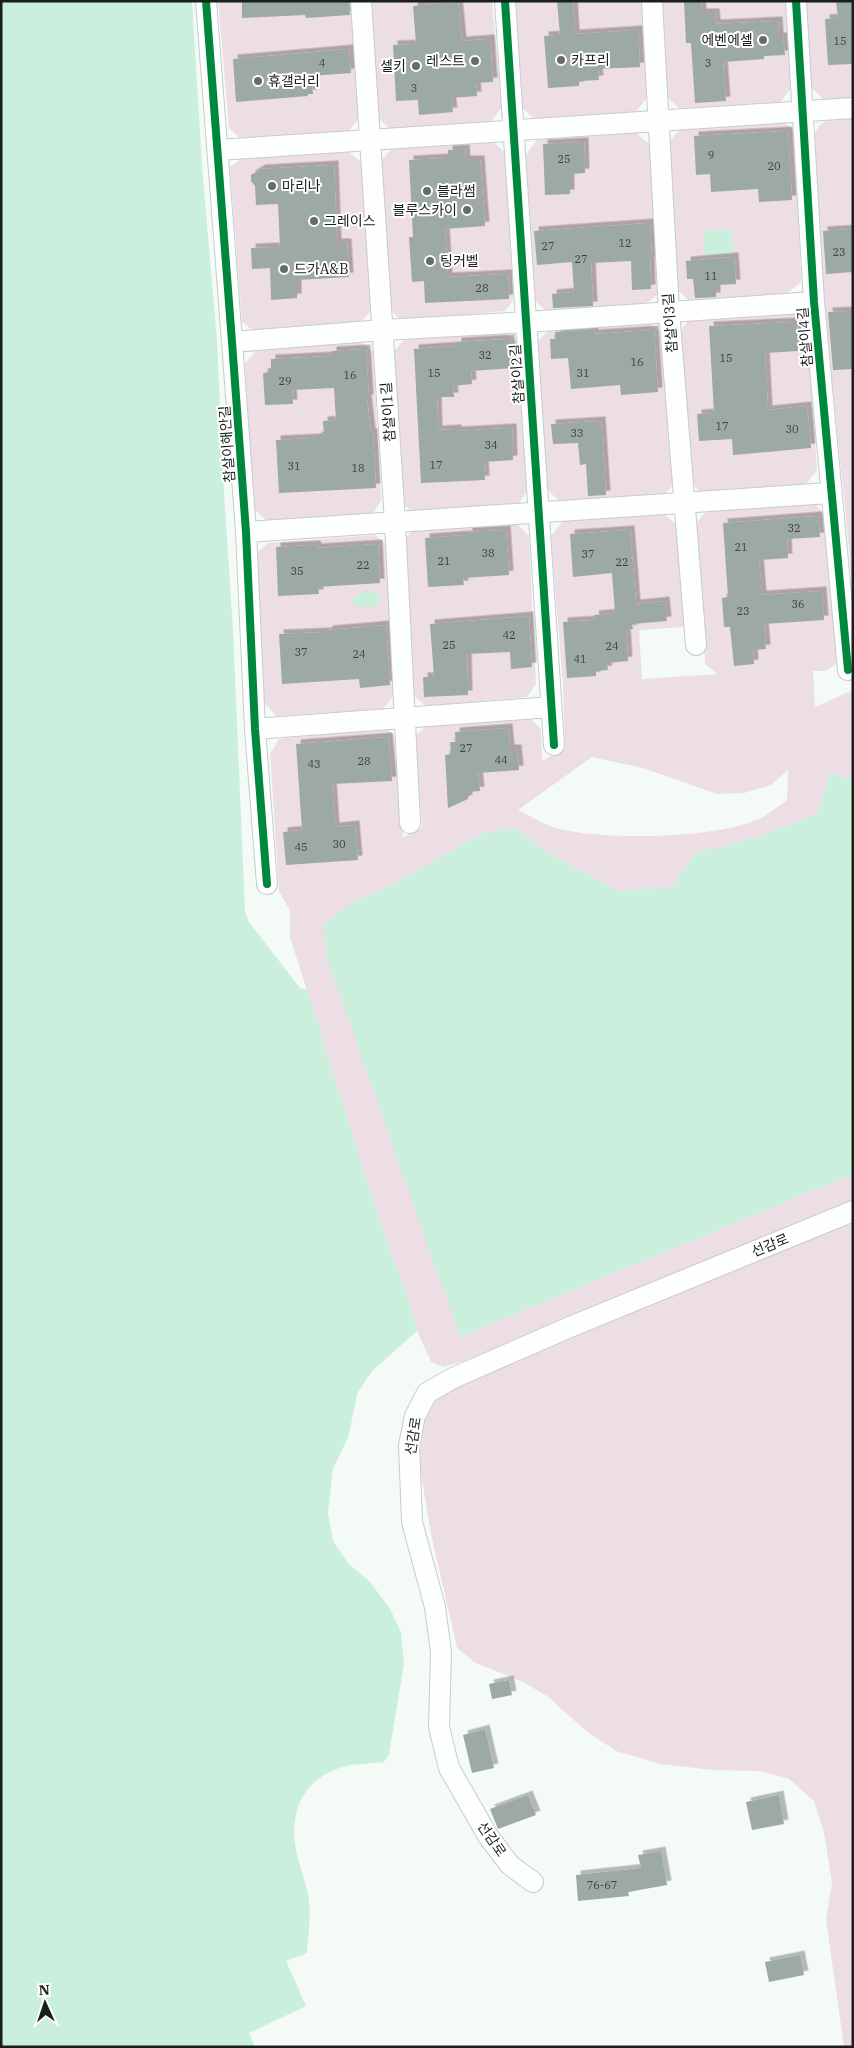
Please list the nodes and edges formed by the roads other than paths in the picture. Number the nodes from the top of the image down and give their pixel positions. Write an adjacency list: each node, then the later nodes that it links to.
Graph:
1 (206, 1): 11 (street, 참살이해안길)
2 (362, 1): 10 (street, 참살이1길)
3 (505, 1): 9 (street, 참살이2길)
4 (652, 1): 8 (street, 참살이3길)
5 (796, 1): 7 (street, 참살이4길)
6 (853, 108): 7 (street)
7 (803, 112): 8 (street); 12 (street, 참살이4길)
8 (659, 121): 9 (street); 13 (street, 참살이3길)
9 (514, 131): 10 (street); 14 (street, 참살이2길)
10 (370, 140): 11 (street); 15 (street, 참살이1길)
11 (218, 150): 16 (street, 참살이해안길)
12 (814, 302): 13 (street); 17 (street, 참살이4길)
13 (669, 311): 14 (street); 18 (street, 참살이3길)
14 (527, 322): 15 (street); 19 (street, 참살이2길)
15 (383, 330): 16 (street); 20 (street, 참살이1길)
16 (232, 342): 21 (street, 참살이해안길)
17 (830, 493): 18 (street); 23 (street, 참살이4길)
18 (685, 504): 19 (street); 22 (street, 참살이3길)
19 (539, 513): 20 (street); 24 (street, 참살이2길)
20 (395, 522): 21 (street); 25 (street, 참살이1길)
21 (246, 532): 26 (street, 참살이해안길)
22 (696, 645)
23 (848, 670)
24 (551, 707): 25 (street); 27 (street, 참살이2길)
25 (406, 717): 26 (street); 28 (street, 참살이1길)
26 (255, 729): 29 (street, 참살이해안길)
27 (554, 745)
28 (410, 823)
29 (267, 884)
30 (853, 1211): 31 (street, 선감로)
31 (533, 1882)

